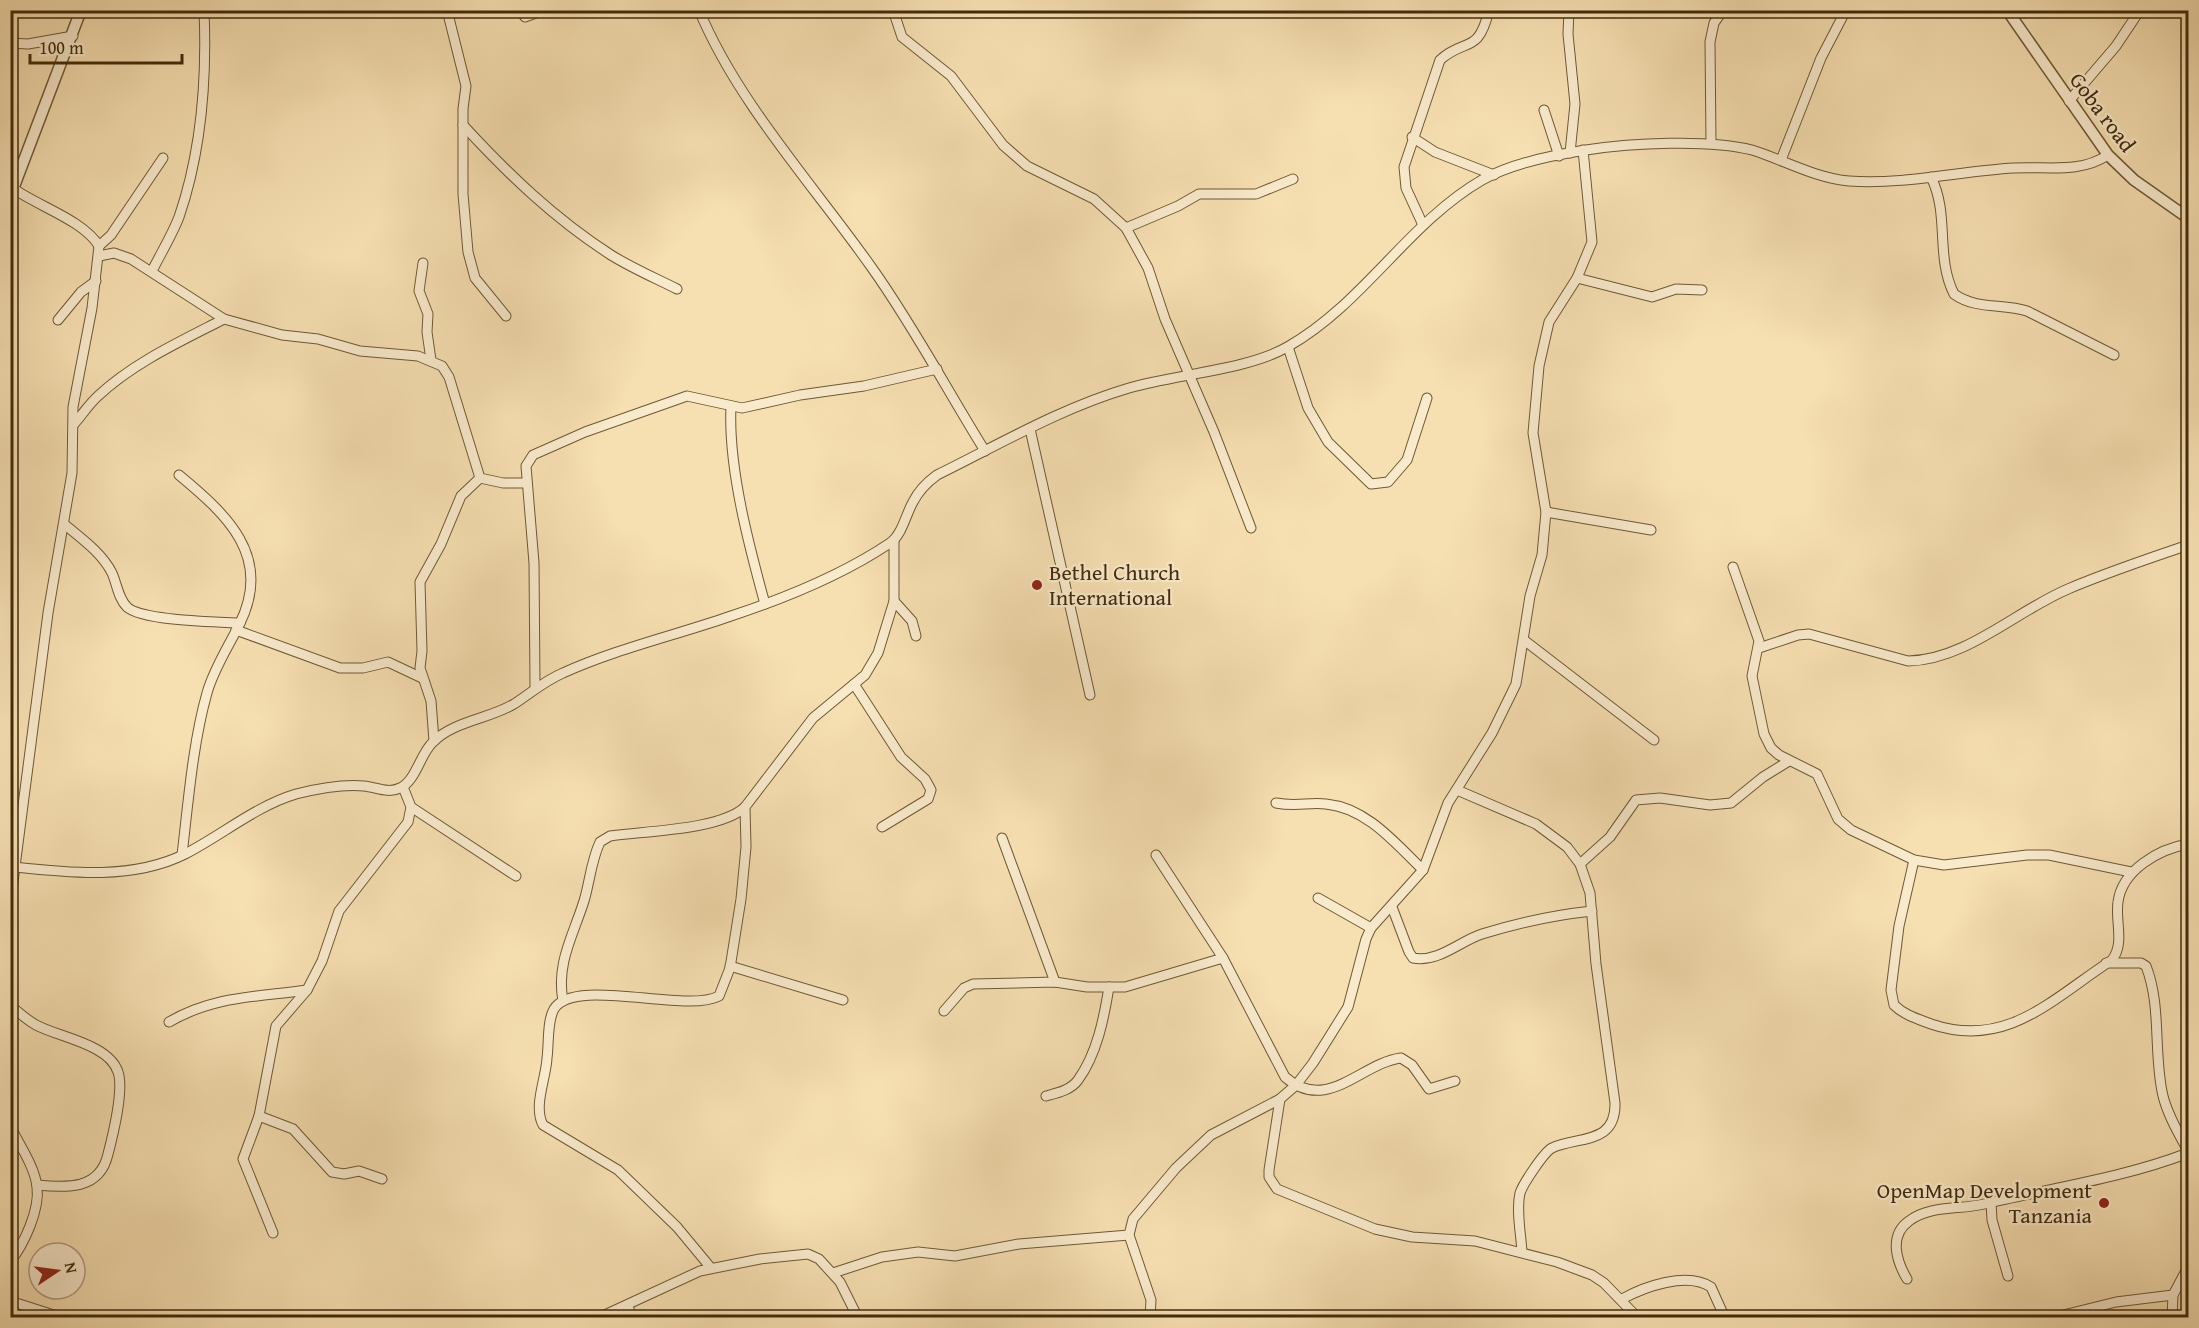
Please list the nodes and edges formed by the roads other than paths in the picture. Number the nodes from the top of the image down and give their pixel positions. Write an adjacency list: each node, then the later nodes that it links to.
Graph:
1 (81, 10): 14 (street)
2 (204, 10): 36 (street)
3 (447, 10): 18 (street)
4 (520, 10): 5 (street)
5 (544, 10)
6 (699, 10): 47 (street)
7 (893, 10): 33 (street)
8 (1489, 10): 19 (street)
9 (1569, 10): 22 (street)
10 (1723, 10): 20 (street)
11 (1846, 10): 26 (street)
12 (2140, 10): 16 (street)
13 (2009, 11): 16 (street, Goba road)
14 (73, 36): 15 (street); 30 (street)
15 (10, 43)
16 (2069, 101): 23 (street, Goba road)
17 (1544, 110): 24 (street)
18 (463, 125): 39 (street); 41 (street)
19 (1412, 137): 27 (street); 32 (street)
20 (1711, 143): 21 (street); 26 (street)
21 (1583, 150): 22 (street); 37 (street)
22 (1570, 153): 24 (street)
23 (2108, 155): 28 (street); 31 (street, Goba road)
24 (1559, 156): 27 (street)
25 (163, 158): 34 (street)
26 (1781, 159): 28 (street)
27 (1494, 175): 32 (street)
28 (1931, 177): 45 (street)
29 (1293, 179): 33 (street)
30 (12, 193): 34 (street)
31 (2188, 218)
32 (1423, 225): 44 (street)
33 (1126, 228): 48 (street)
34 (99, 251): 36 (street); 38 (street)
35 (423, 263): 46 (street)
36 (152, 271): 42 (street)
37 (1576, 278): 40 (street); 57 (street)
38 (96, 281): 43 (street); 51 (street)
39 (677, 289)
40 (1702, 290)
41 (507, 316)
42 (224, 319): 46 (street); 51 (street)
43 (58, 320)
44 (1288, 347): 48 (street); 49 (street)
45 (2114, 355)
46 (431, 360): 55 (street)
47 (937, 369): 50 (street); 53 (street)
48 (1189, 373): 52 (street); 59 (street)
49 (1427, 398)
50 (731, 407): 56 (street); 65 (street)
51 (74, 424): 58 (street)
52 (1030, 429): 53 (street); 73 (street)
53 (985, 451): 61 (street)
54 (179, 475): 66 (street)
55 (480, 478): 56 (street); 70 (street)
56 (526, 483): 72 (street)
57 (1546, 512): 60 (street); 68 (street)
58 (64, 524): 66 (street); 89 (street)
59 (1251, 528)
60 (1651, 530)
61 (894, 541): 64 (street); 65 (street)
62 (2188, 545): 69 (street)
63 (1733, 567): 69 (street)
64 (894, 601): 67 (street); 71 (street)
65 (765, 604): 72 (street)
66 (238, 627): 70 (street); 85 (street)
67 (916, 636)
68 (1524, 640): 74 (street); 78 (street)
69 (1759, 648): 76 (street)
70 (422, 678): 75 (street)
71 (854, 684): 81 (street); 82 (street)
72 (535, 687): 75 (street)
73 (1090, 695)
74 (1654, 740)
75 (434, 741): 77 (street)
76 (1789, 761): 87 (street); 88 (street)
77 (403, 787): 80 (street); 85 (street)
78 (1457, 790): 88 (street); 90 (street)
79 (1276, 803): 90 (street)
80 (411, 807): 92 (street); 103 (street)
81 (744, 807): 100 (street); 105 (street)
82 (882, 827)
83 (1002, 838): 101 (street)
84 (2188, 844): 91 (street)
85 (182, 855): 89 (street)
86 (1156, 855): 98 (street)
87 (1914, 860): 91 (street); 99 (street)
88 (1580, 864): 96 (street)
89 (14, 867): 94 (street)
90 (1423, 870): 95 (street)
91 (2131, 872): 99 (street)
92 (516, 876)
93 (1318, 898): 97 (street)
94 (10, 905)
95 (1392, 907): 96 (street); 97 (street)
96 (1592, 911): 121 (street)
97 (1371, 928): 110 (street)
98 (1223, 958): 102 (street); 110 (street)
99 (2106, 963): 115 (street)
100 (730, 966): 104 (street); 105 (street)
101 (1055, 982): 102 (street); 107 (street)
102 (1109, 987): 111 (street)
103 (307, 990): 108 (street); 113 (street)
104 (843, 1000)
105 (563, 1001): 124 (street)
106 (10, 1005): 117 (street)
107 (944, 1011)
108 (169, 1022)
109 (1455, 1081): 110 (street)
110 (1296, 1085): 112 (street)
111 (1046, 1096)
112 (1280, 1098): 120 (street); 121 (street)
113 (259, 1116): 116 (street); 119 (street)
114 (10, 1126): 117 (street)
115 (2188, 1152): 118 (street)
116 (382, 1179)
117 (37, 1185): 122 (street)
118 (1991, 1202): 126 (street); 127 (street)
119 (273, 1233)
120 (1129, 1235): 125 (street); 136 (street)
121 (1522, 1252): 129 (street)
122 (10, 1262)
123 (2188, 1267): 128 (street)
124 (711, 1268): 125 (street); 131 (street)
125 (833, 1273): 135 (street)
126 (2008, 1276)
127 (1907, 1279)
128 (2173, 1295): 139 (street); 140 (street)
129 (1622, 1299): 137 (street); 138 (street)
130 (10, 1301): 132 (street)
131 (627, 1305): 133 (street); 134 (street)
132 (63, 1317)
133 (598, 1317)
134 (633, 1317)
135 (858, 1317)
136 (1150, 1317)
137 (1638, 1317)
138 (1725, 1317)
139 (2051, 1317)
140 (2172, 1317)

